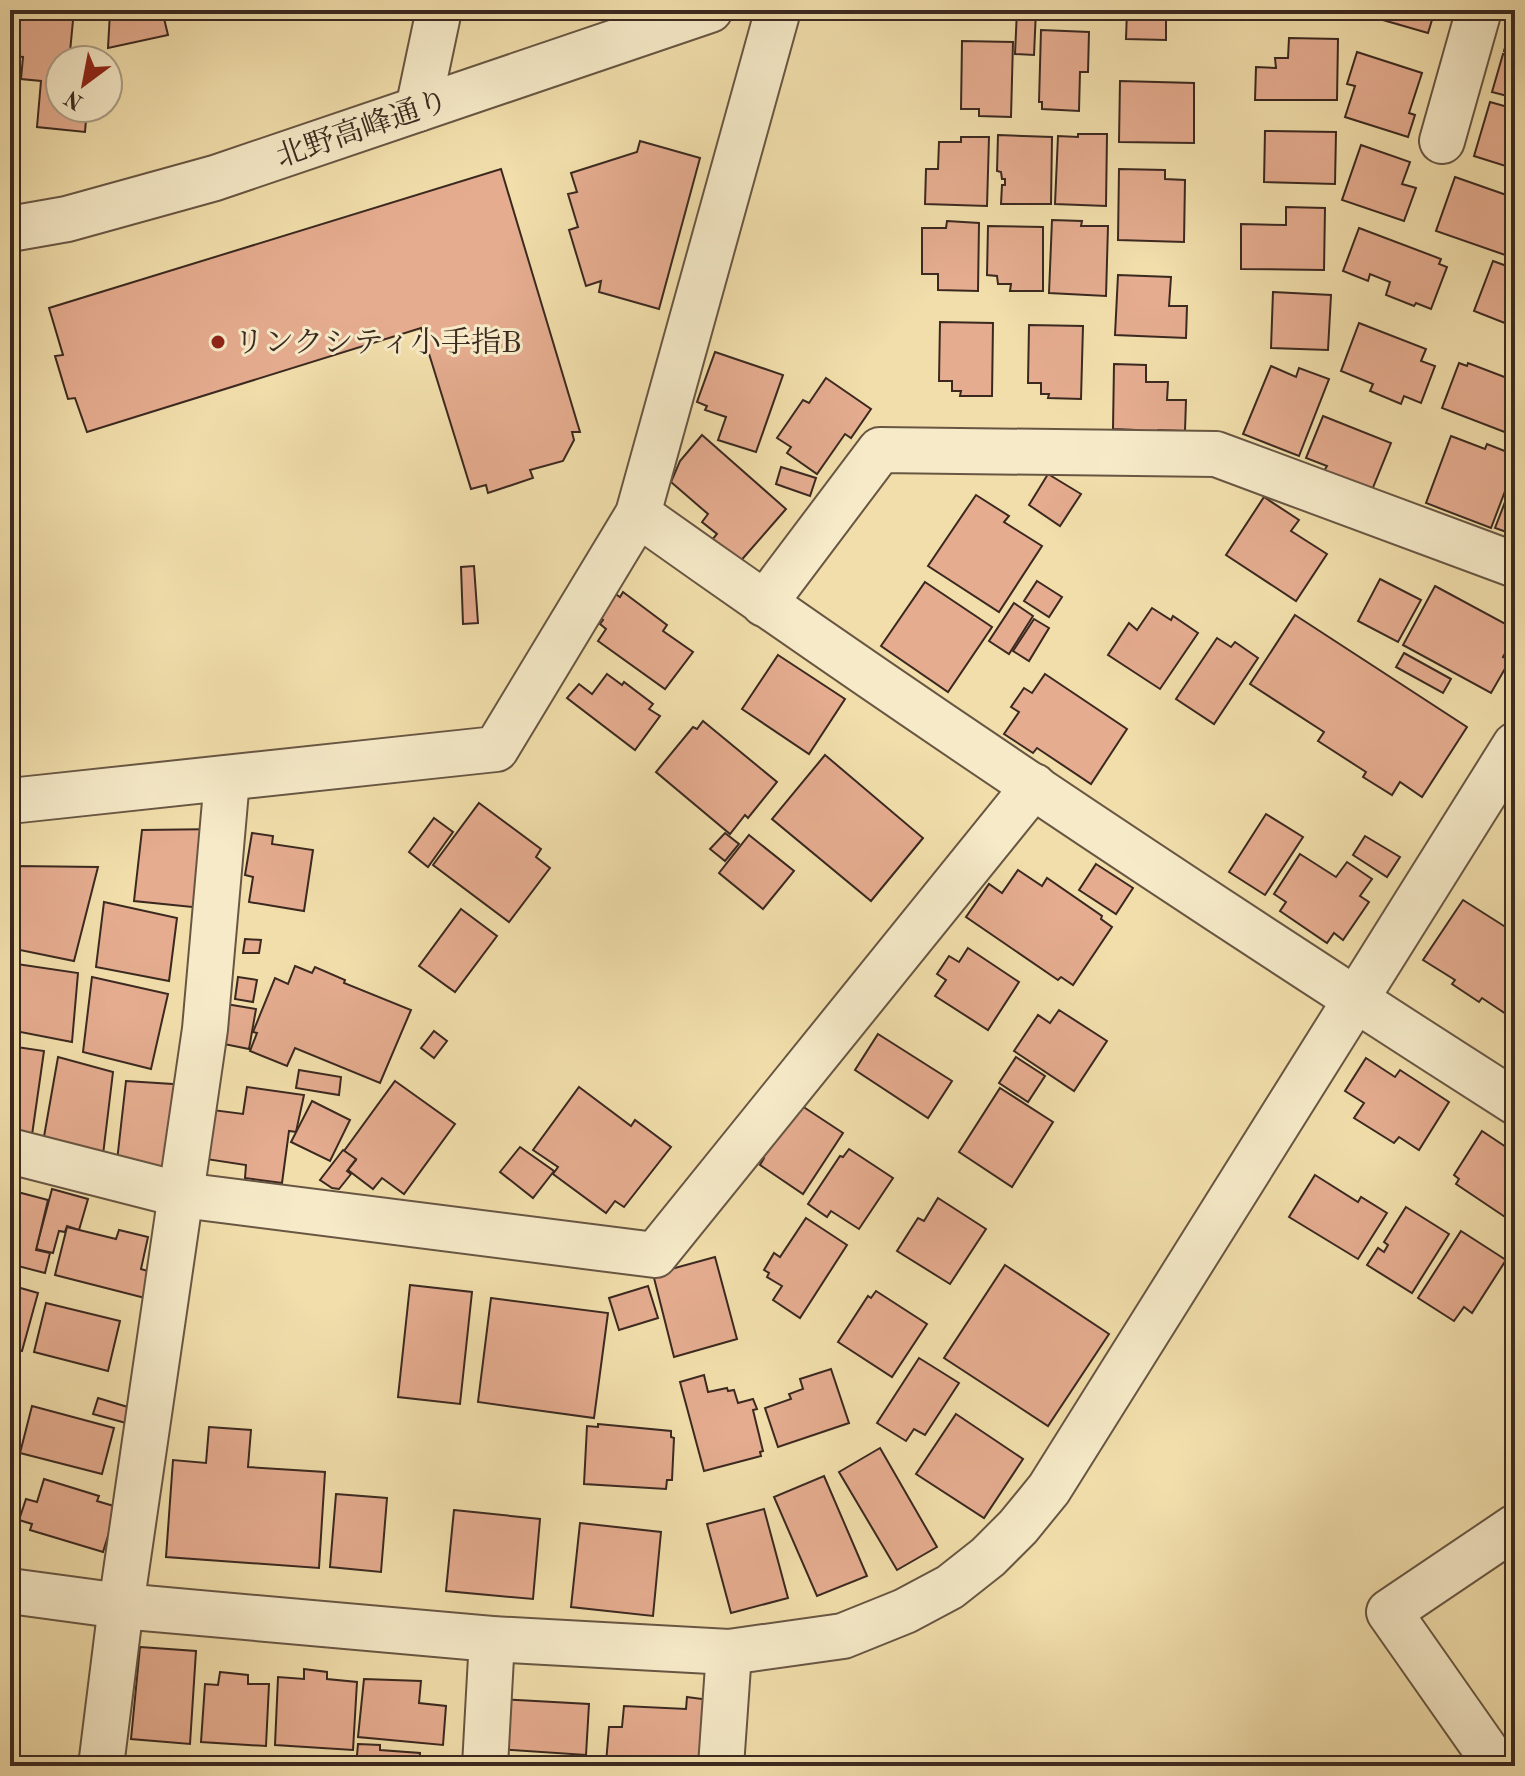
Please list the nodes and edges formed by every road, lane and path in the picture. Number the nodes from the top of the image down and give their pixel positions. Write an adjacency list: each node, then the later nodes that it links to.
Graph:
1 (439, 10): 5 (street)
2 (710, 10): 5 (street, 北野高峰通り)
3 (778, 10): 8 (street)
4 (1479, 10): 6 (street)
5 (418, 109): 7 (street, 北野高峰通り)
6 (1442, 141)
7 (10, 229)
8 (638, 514): 10 (street); 12 (street)
9 (1515, 565): 10 (street)
10 (764, 604): 13 (street)
11 (1515, 745): 15 (street)
12 (227, 779): 14 (street); 18 (street)
13 (1034, 786): 15 (street); 18 (street)
14 (10, 801)
15 (1355, 1000): 16 (street); 23 (street)
16 (1515, 1102)
17 (10, 1151): 18 (street)
18 (182, 1195): 21 (street)
19 (1515, 1527): 27 (street)
20 (10, 1591): 21 (street)
21 (121, 1606): 22 (street); 24 (street)
22 (492, 1639): 23 (street); 25 (street)
23 (729, 1652): 26 (street)
24 (101, 1766)
25 (485, 1766)
26 (721, 1766)
27 (1497, 1766)

